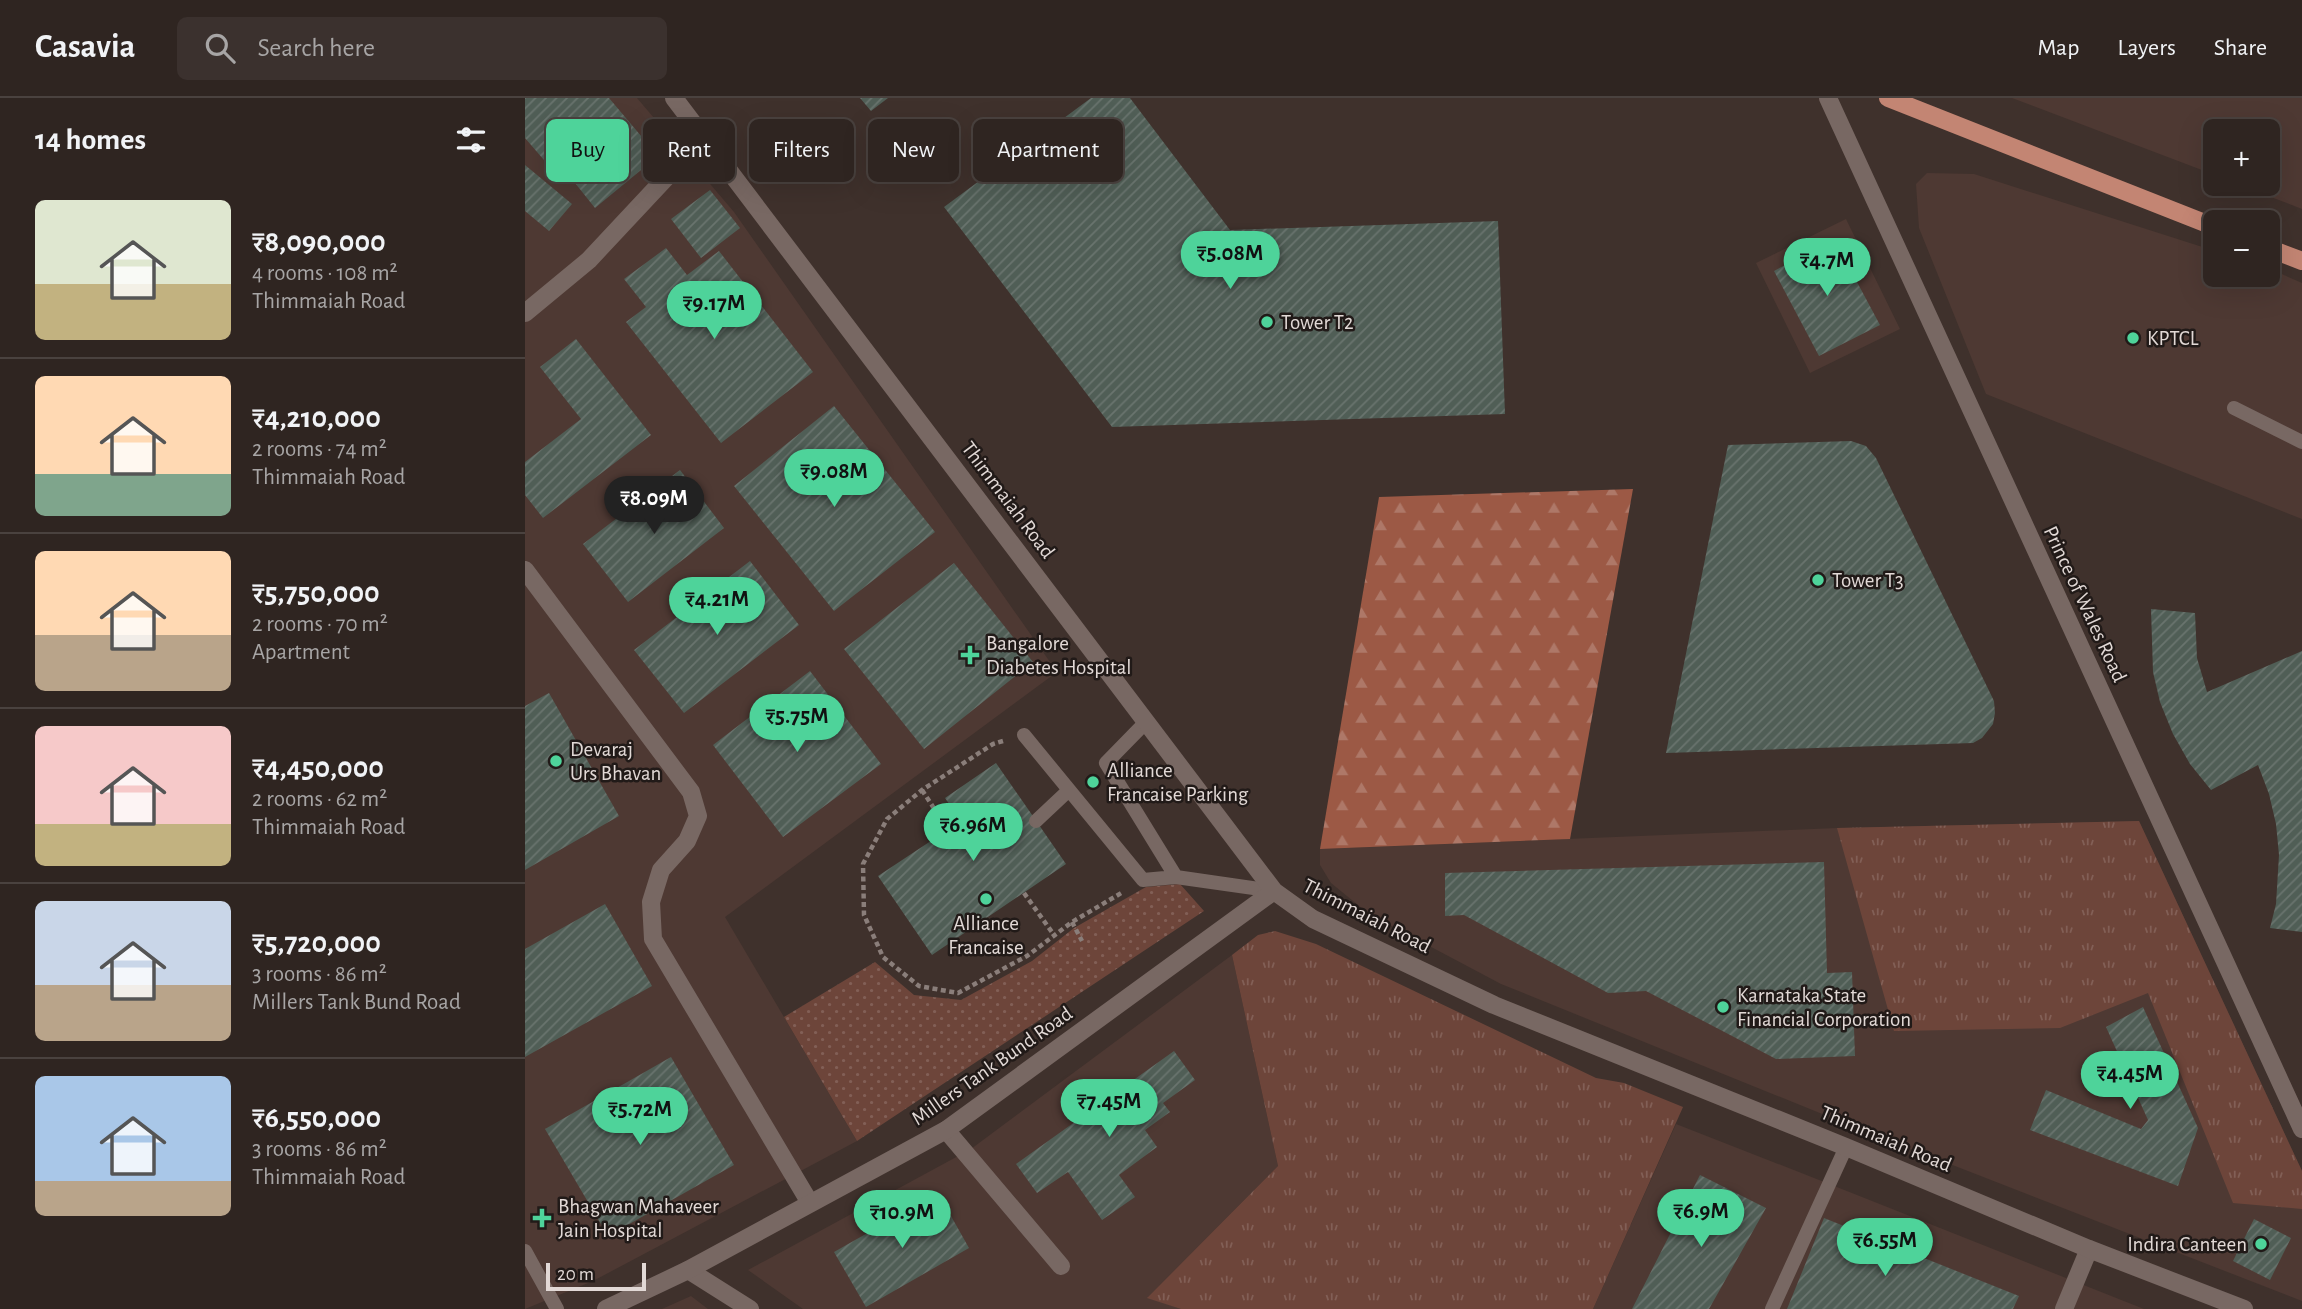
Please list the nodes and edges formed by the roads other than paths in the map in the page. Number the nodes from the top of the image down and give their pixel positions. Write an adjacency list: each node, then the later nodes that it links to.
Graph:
1 (674, 98): 4 (street, Thimmaiah Road)
2 (1828, 98): 20 (street, Prince of Wales Road)
3 (1888, 98): 7 (main road)
4 (691, 119)
5 (735, 176): 14 (street, Thimmaiah Road)
6 (662, 182): 10 (street)
7 (2203, 222)
8 (2280, 253): 9 (main road)
9 (2302, 261)
10 (525, 313)
11 (2234, 408): 12 (lane)
12 (2302, 442)
13 (525, 570): 23 (street)
14 (1146, 722): 18 (lane); 19 (street, Thimmaiah Road)
15 (1024, 735): 16 (lane)
16 (1069, 790): 17 (lane); 18 (lane)
17 (1036, 821)
18 (1177, 877): 19 (lane)
19 (1274, 891): 21 (street, Millers Tank Bund Road); 22 (street, Thimmaiah Road)
20 (2302, 1129)
21 (946, 1130): 23 (street, Millers Tank Bund Road); 26 (street)
22 (1846, 1147): 24 (street, Thimmaiah Road); 31 (lane)
23 (810, 1203): 27 (street, Millers Tank Bund Road)
24 (2089, 1249): 32 (street); 33 (street, Thimmaiah Road)
25 (525, 1251): 28 (lane)
26 (1061, 1266)
27 (688, 1270): 29 (street, Millers Tank Bund Road); 30 (street)
28 (557, 1309)
29 (606, 1309)
30 (750, 1309)
31 (1772, 1309)
32 (2064, 1309)
33 (2244, 1309)

